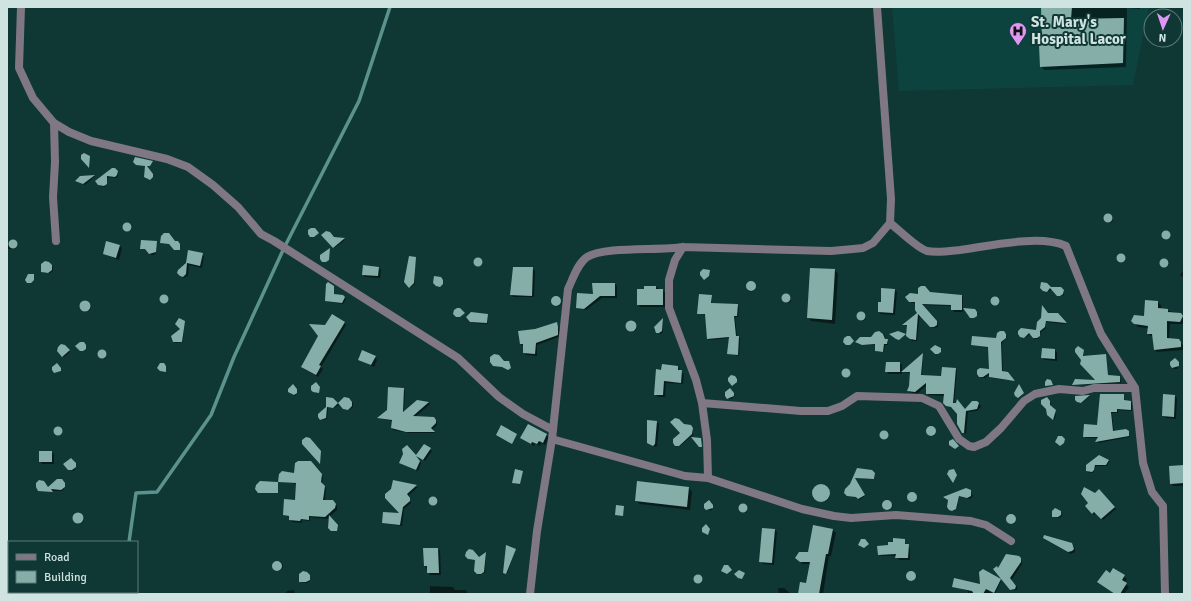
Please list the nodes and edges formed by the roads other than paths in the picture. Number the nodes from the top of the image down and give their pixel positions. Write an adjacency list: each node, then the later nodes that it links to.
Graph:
1 (20, 7): 3 (street)
2 (877, 7): 4 (street)
3 (54, 123): 5 (street); 9 (street)
4 (890, 224): 6 (street); 7 (street)
5 (56, 241)
6 (683, 247): 8 (street); 9 (street)
7 (1135, 388): 8 (street); 14 (street)
8 (702, 403): 11 (street)
9 (553, 430): 10 (street)
10 (552, 440): 11 (street); 13 (street)
11 (708, 478): 12 (street)
12 (1011, 541)
13 (530, 594)
14 (1165, 594)

